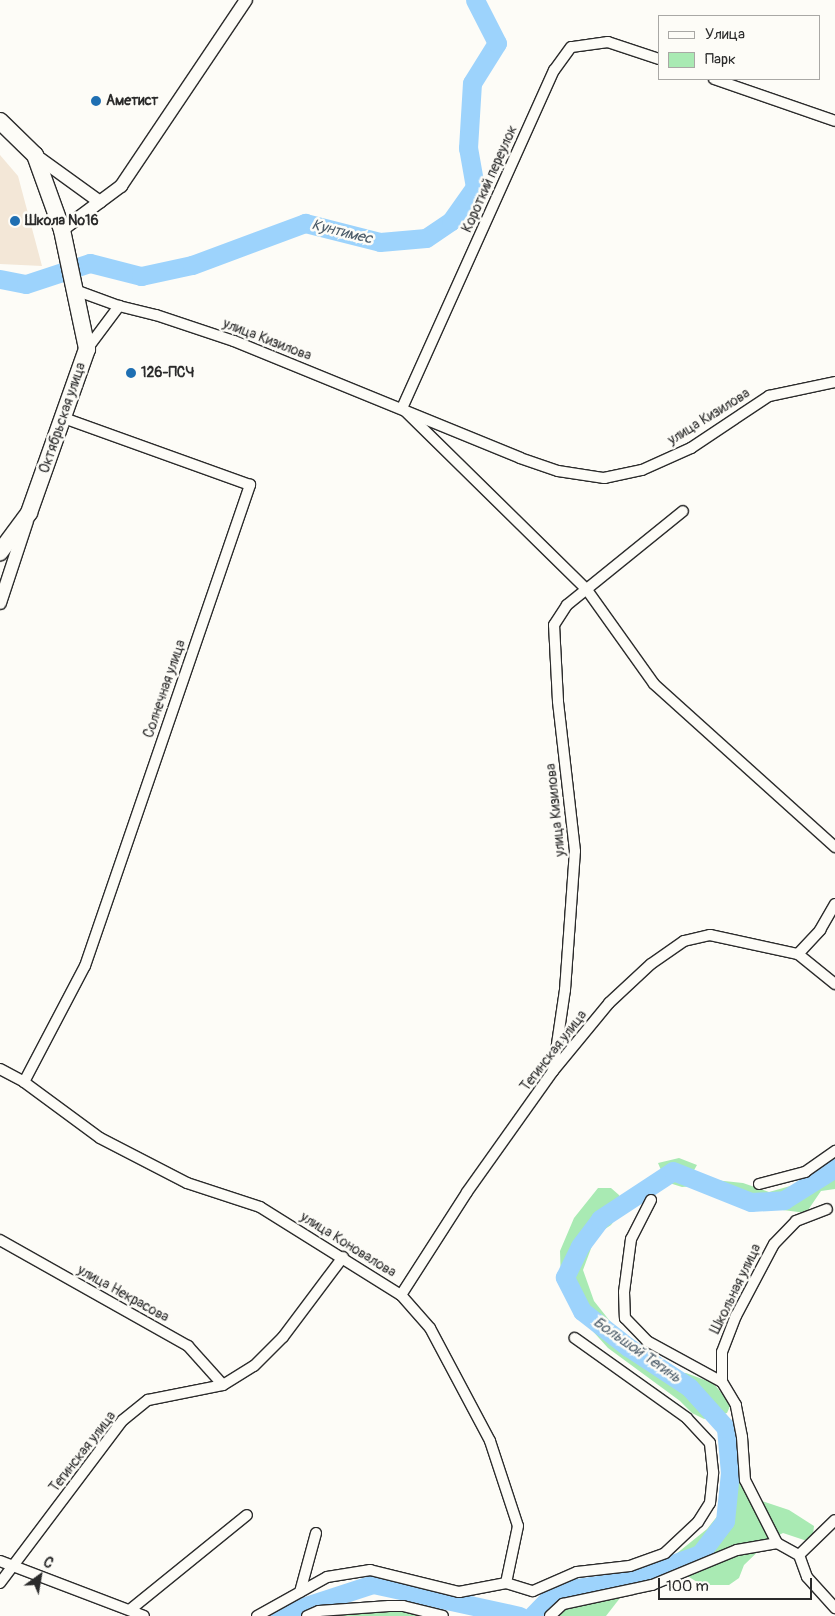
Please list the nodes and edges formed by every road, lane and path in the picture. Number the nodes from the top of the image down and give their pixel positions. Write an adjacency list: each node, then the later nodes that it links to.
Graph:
1 (246, 0): 7 (street)
2 (658, 60): 13 (street, Короткий переулок)
3 (717, 80): 4 (street)
4 (835, 121)
5 (0, 122): 6 (main road)
6 (35, 155): 7 (street); 8 (main road, Октябрьская улица)
7 (100, 202): 8 (street)
8 (62, 230): 9 (main road, Октябрьская улица)
9 (75, 290): 10 (street, улица Кизилова); 11 (main road, Октябрьская улица)
10 (119, 306): 11 (street); 13 (street, улица Кизилова)
11 (87, 349): 14 (main road, Октябрьская улица)
12 (835, 382): 13 (street, улица Кизилова)
13 (402, 408): 18 (street, улица Кизилова)
14 (64, 418): 16 (main road, Октябрьская улица); 26 (street, Солнечная улица)
15 (683, 511): 18 (street, улица Кизилова)
16 (29, 514): 17 (main road); 19 (street, Октябрьская улица)
17 (0, 552)
18 (587, 590): 20 (street, улица Кизилова); 25 (street, улица Кизилова)
19 (0, 602)
20 (835, 847)
21 (835, 904): 22 (street)
22 (798, 954): 23 (street, Тегинская улица); 25 (street, Тегинская улица)
23 (835, 984)
24 (0, 1069): 26 (street, улица Коновалова)
25 (553, 1071): 33 (street, Тегинская улица)
26 (24, 1082): 32 (street, улица Коновалова)
27 (835, 1151): 28 (street)
28 (759, 1184)
29 (651, 1200): 35 (street)
30 (827, 1209): 35 (street, Школьная улица)
31 (0, 1240): 36 (street, улица Некрасова)
32 (343, 1257): 33 (street, улица Коновалова); 36 (street, Тегинская улица)
33 (401, 1295): 45 (street, улица Коновалова)
34 (575, 1338): 45 (street)
35 (722, 1382): 40 (street)
36 (223, 1385): 43 (street, Тегинская улица)
37 (247, 1515): 48 (street)
38 (835, 1520): 41 (street)
39 (316, 1533): 46 (street)
40 (777, 1544): 41 (street); 53 (street)
41 (799, 1555): 47 (street)
42 (0, 1562): 43 (street)
43 (12, 1565): 44 (street, Тегинская улица); 48 (street)
44 (0, 1583)
45 (506, 1583): 46 (street)
46 (300, 1592): 50 (street)
47 (835, 1608)
48 (131, 1610): 49 (street)
49 (144, 1616)
50 (257, 1616)
51 (307, 1616): 52 (street)
52 (443, 1616)
53 (550, 1616)

